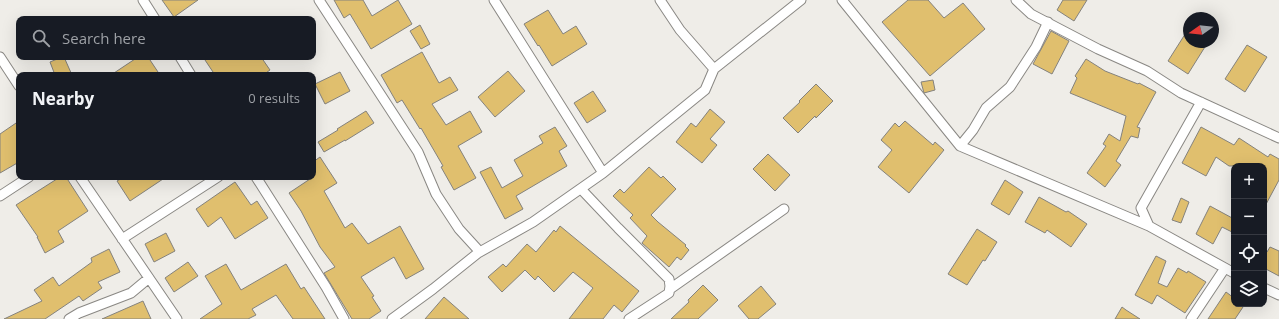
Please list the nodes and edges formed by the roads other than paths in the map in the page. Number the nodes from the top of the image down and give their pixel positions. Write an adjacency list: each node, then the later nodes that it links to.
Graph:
1 (143, 0): 8 (street)
2 (319, 0): 28 (street)
3 (494, 0): 18 (street)
4 (660, 0): 12 (street)
5 (801, 0): 12 (street)
6 (842, 0): 17 (street)
7 (1016, 0): 9 (street)
8 (153, 16)
9 (1048, 22): 15 (street); 17 (street)
10 (0, 57): 14 (street)
11 (181, 60): 13 (street)
12 (714, 69): 18 (street)
13 (187, 72)
14 (16, 81)
15 (1201, 102): 16 (street); 26 (street)
16 (1279, 138)
17 (960, 146): 26 (street)
18 (603, 173): 23 (street)
19 (24, 180): 24 (street)
20 (82, 180): 27 (street)
21 (213, 180): 27 (street)
22 (258, 180): 37 (street)
23 (581, 189): 28 (street); 32 (street)
24 (0, 196)
25 (784, 209): 32 (street)
26 (1149, 226): 29 (street)
27 (122, 239): 31 (street)
28 (480, 252): 38 (street)
29 (1225, 268): 30 (street); 40 (street)
30 (1231, 271)
31 (149, 278): 35 (street); 36 (street)
32 (670, 289): 39 (street)
33 (1267, 289): 34 (street)
34 (1279, 295)
35 (69, 319)
36 (177, 319)
37 (344, 319)
38 (392, 319)
39 (629, 319)
40 (1191, 319)

